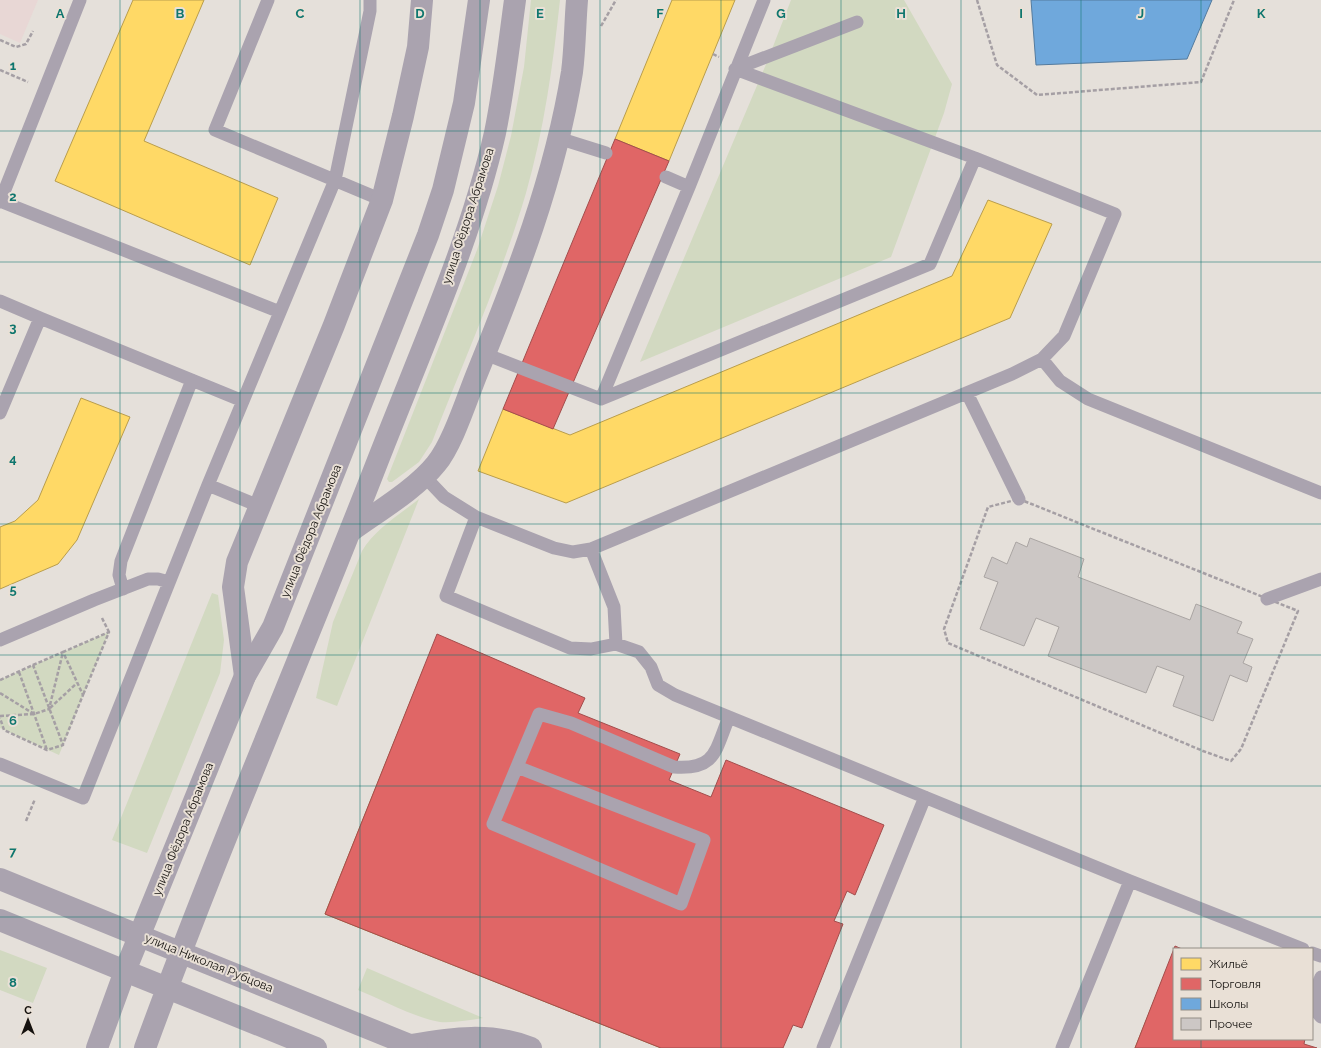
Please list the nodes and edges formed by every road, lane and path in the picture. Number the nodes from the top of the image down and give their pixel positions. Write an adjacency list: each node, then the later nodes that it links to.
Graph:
1 (80, 0): 18 (lane)
2 (268, 0): 23 (lane)
3 (370, 0): 23 (lane)
4 (422, 0): 25 (street)
5 (479, 0): 54 (street, улица Фёдора Абрамова)
6 (515, 0): 43 (street, улица Фёдора Абрамова)
7 (577, 0): 19 (street)
8 (616, 0): 14 (path)
9 (764, 0): 16 (lane)
10 (977, 0): 11 (path)
11 (1234, 0)
12 (856, 22): 16 (lane)
13 (33, 31): 15 (path)
14 (598, 32)
15 (0, 40)
16 (735, 69): 21 (lane); 24 (lane)
17 (0, 70): 18 (path)
18 (45, 89): 26 (lane)
19 (558, 138): 20 (lane); 30 (street)
20 (606, 153)
21 (975, 158): 31 (lane); 34 (lane)
22 (666, 177): 24 (lane)
23 (335, 180): 25 (lane); 28 (lane)
24 (689, 187): 34 (lane)
25 (382, 200): 41 (street)
26 (0, 202): 28 (lane)
27 (0, 300): 29 (lane)
28 (280, 312): 35 (lane)
29 (40, 318): 32 (lane); 36 (lane)
30 (485, 354): 34 (lane); 37 (street)
31 (1042, 359): 33 (lane); 39 (lane)
32 (192, 380): 35 (lane); 47 (lane)
33 (966, 393): 40 (lane); 44 (lane)
34 (601, 399)
35 (243, 401): 38 (lane)
36 (0, 413)
37 (425, 477): 42 (lane); 43 (street)
38 (208, 485): 41 (lane); 46 (lane)
39 (1321, 493)
40 (1019, 499): 48 (path); 48 (path)
41 (259, 506): 54 (street)
42 (476, 517): 44 (lane); 50 (lane)
43 (351, 531): 75 (street, улица Фёдора Абрамова)
44 (591, 549): 50 (lane)
45 (1321, 579): 48 (lane)
46 (169, 582): 47 (lane); 67 (lane)
47 (123, 588): 49 (lane)
48 (1267, 599)
49 (0, 640)
50 (616, 644): 62 (lane)
51 (63, 652): 52 (path); 56 (path); 58 (path); 59 (path)
52 (33, 666): 53 (path); 59 (path)
53 (19, 672): 55 (path); 60 (path)
54 (245, 676): 73 (street, улица Фёдора Абрамова)
55 (0, 680)
56 (77, 683): 58 (path); 59 (path)
57 (0, 693): 60 (path)
58 (83, 695): 65 (path)
59 (49, 709): 60 (path); 65 (path)
60 (34, 714): 61 (path); 66 (path)
61 (0, 717): 64 (path)
62 (729, 717): 68 (lane); 69 (lane)
63 (0, 728): 64 (path)
64 (4, 730): 66 (path)
65 (63, 745): 66 (path)
66 (47, 750)
67 (0, 764)
68 (517, 767): 68 (lane)
69 (925, 797): 71 (lane); 85 (lane)
70 (0, 879): 73 (street, улица Николая Рубцова)
71 (1130, 881): 74 (lane); 86 (lane)
72 (0, 920): 76 (street)
73 (140, 936): 75 (street, улица Николая Рубцова); 76 (street, улица Фёдора Абрамова)
74 (1300, 948)
75 (181, 952): 78 (street, улица Фёдора Абрамова); 80 (street, улица Николая Рубцова)
76 (126, 971): 78 (street); 81 (street, улица Фёдора Абрамова)
77 (1321, 977): 79 (lane)
78 (167, 988): 82 (street, улица Фёдора Абрамова); 83 (street)
79 (1321, 1017)
80 (414, 1046): 84 (street)
81 (97, 1048)
82 (145, 1048)
83 (316, 1048)
84 (531, 1048)
85 (823, 1048)
86 (1062, 1048)

